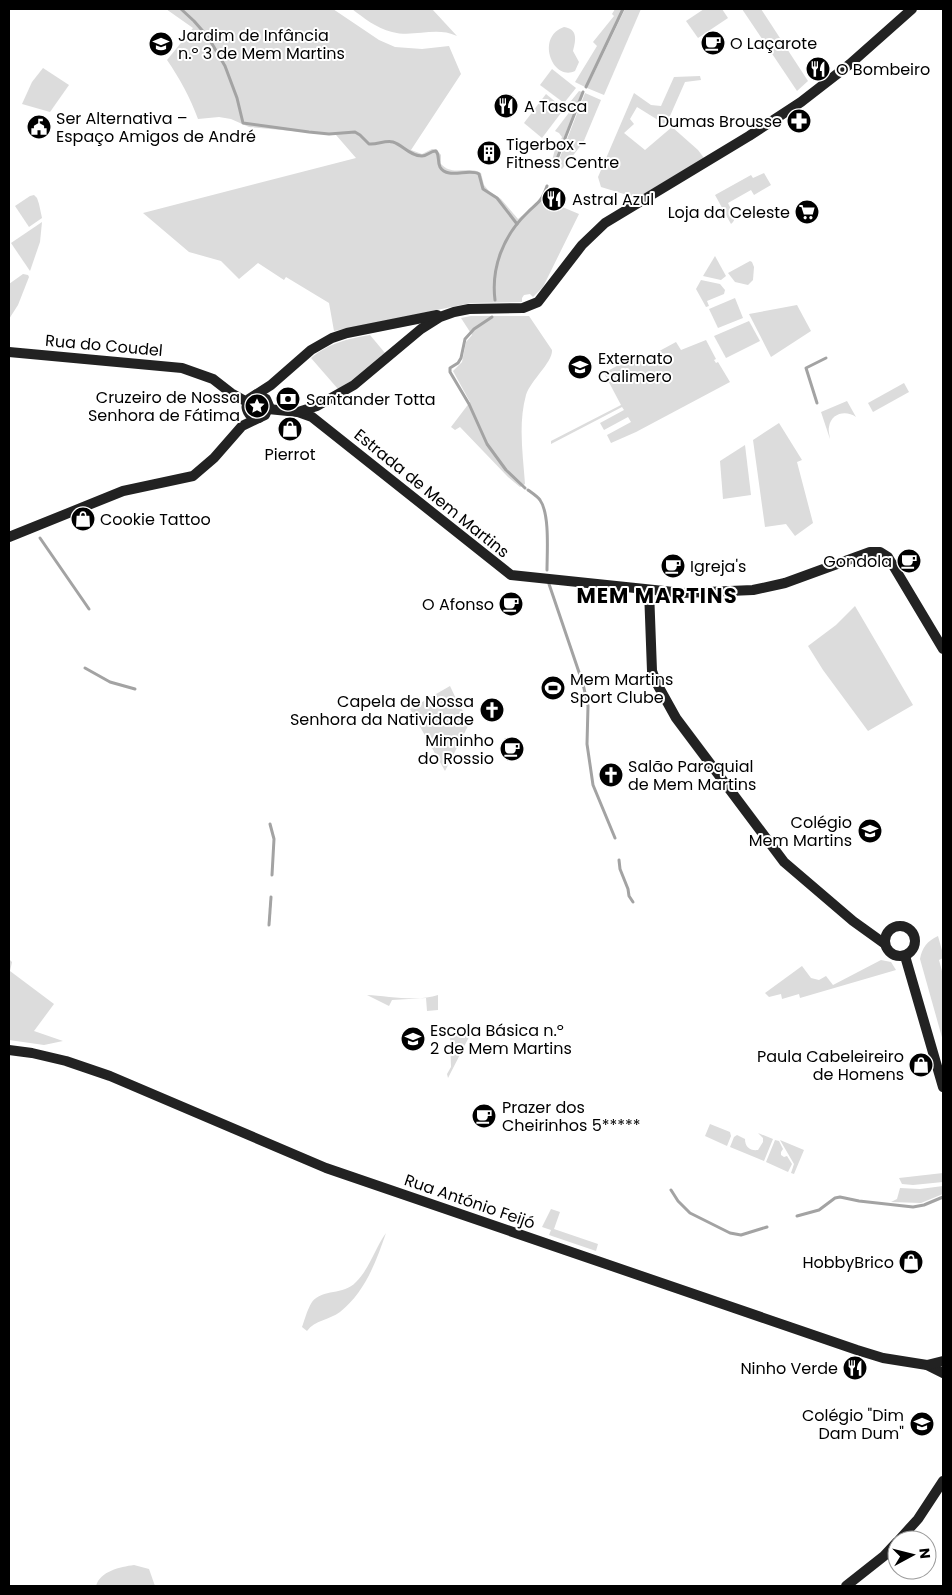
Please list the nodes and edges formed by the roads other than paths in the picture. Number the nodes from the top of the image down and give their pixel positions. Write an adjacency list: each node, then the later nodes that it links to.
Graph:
1 (912, 9): 2 (street)
2 (454, 312): 4 (street); 7 (street)
3 (9, 352): 5 (street, Rua do Coudel)
4 (256, 395): 5 (street); 6 (street)
5 (247, 402): 8 (street)
6 (268, 409): 7 (street, Estrada de Mem Martins); 8 (street)
7 (298, 412): 10 (street, Estrada de Mem Martins)
8 (259, 418): 9 (street)
9 (9, 537)
10 (649, 590): 11 (street, Estrada de Mem Martins); 13 (street)
11 (943, 649)
12 (893, 928): 13 (street); 14 (street); 15 (street)
13 (865, 929): 14 (street)
14 (885, 944): 15 (street)
15 (905, 956): 17 (street)
16 (9, 1050): 19 (street, Rua António Feijó)
17 (943, 1087)
18 (943, 1361): 19 (street, Rua António Feijó)
19 (927, 1365): 20 (street, Rua António Feijó)
20 (943, 1374)
21 (943, 1481): 22 (street)
22 (908, 1530)
23 (887, 1553): 24 (street)
24 (846, 1586)

